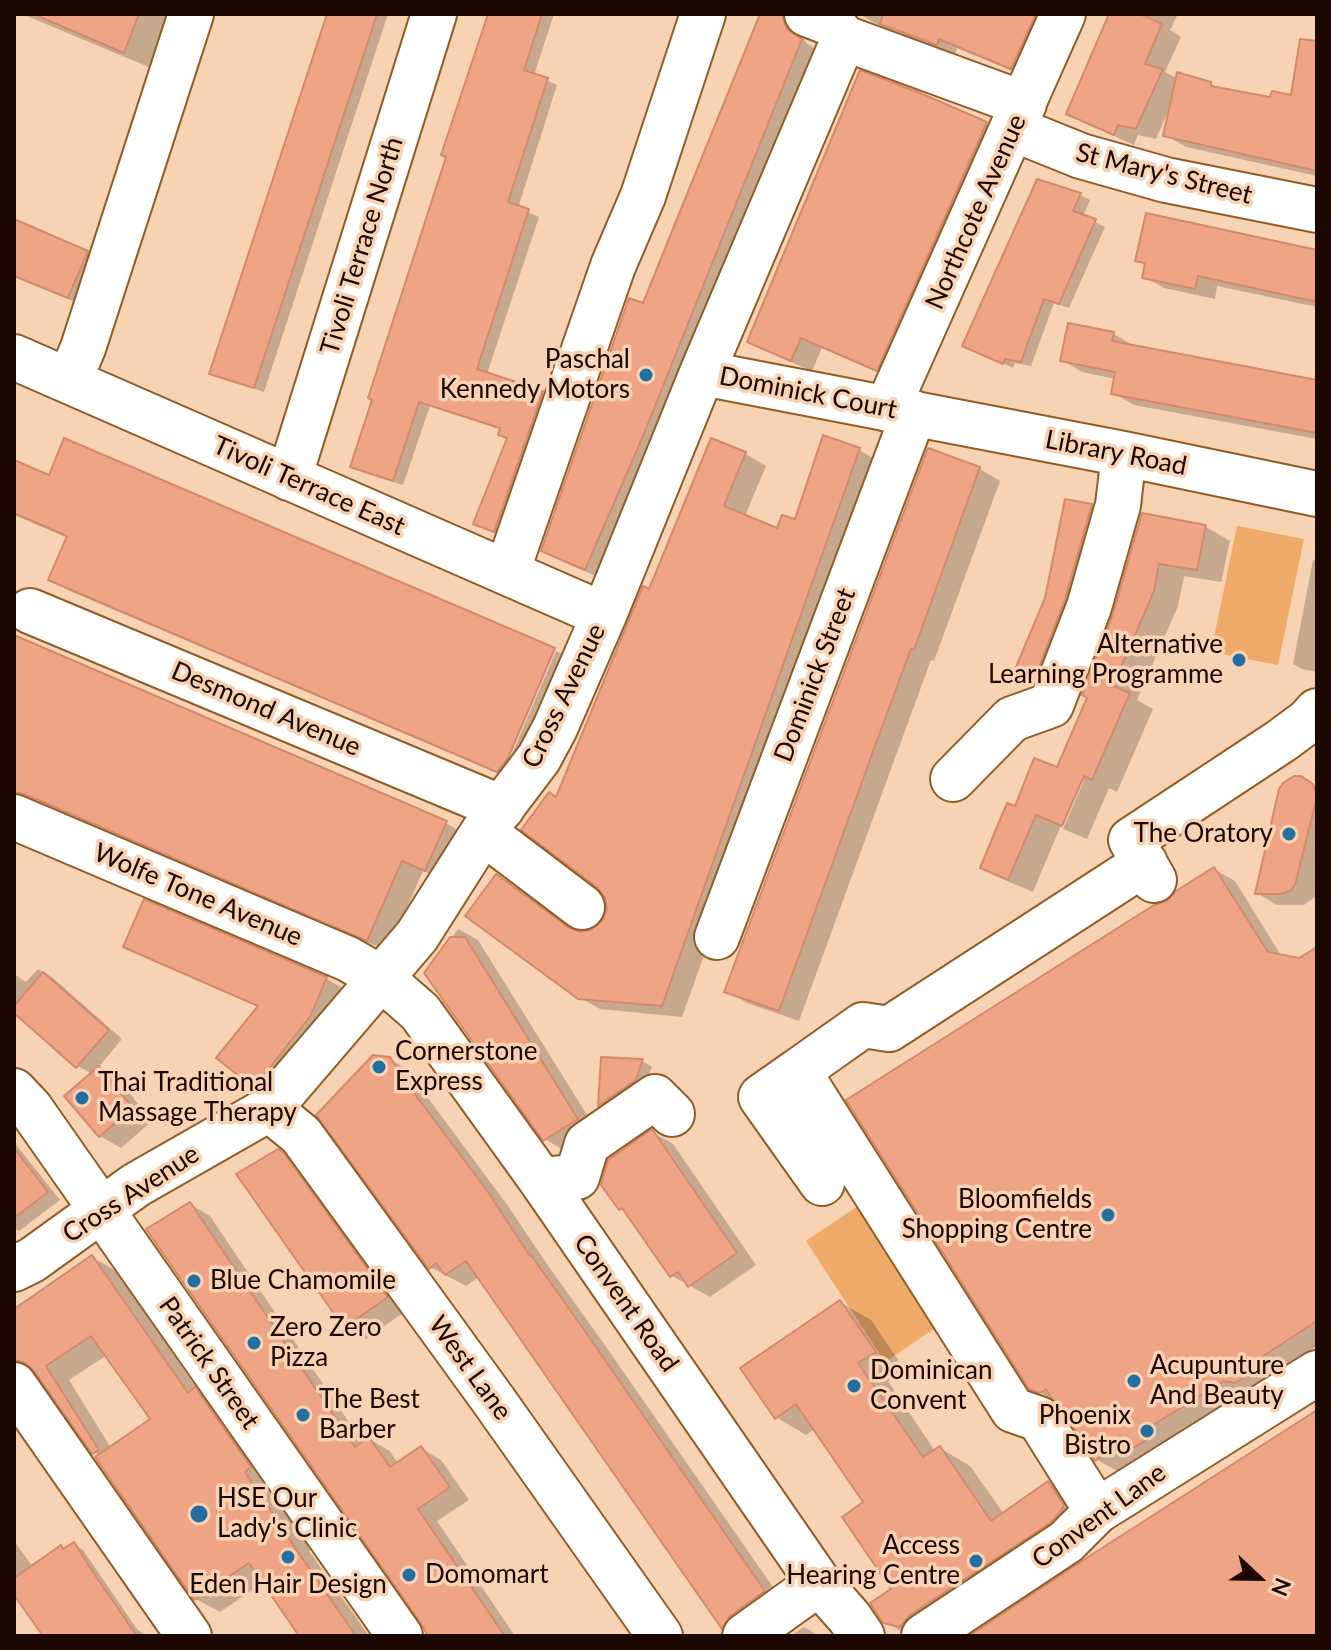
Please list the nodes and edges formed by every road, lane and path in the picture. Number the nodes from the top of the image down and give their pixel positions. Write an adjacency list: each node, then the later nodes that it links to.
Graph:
1 (191, 14): 11 (street)
2 (434, 14): 14 (street, Tivoli Terrace North)
3 (703, 14): 16 (street)
4 (807, 14): 6 (street, St Mary's Street)
5 (1063, 14): 7 (street, Northcote Avenue)
6 (844, 38): 7 (street, St Mary's Street); 10 (street, Cross Avenue)
7 (1019, 117): 8 (street, St Mary's Street); 12 (street, Northcote Avenue)
8 (1317, 210)
9 (14, 357): 11 (street, Tivoli Terrace East)
10 (702, 373): 12 (street, Dominick Court); 18 (street, Cross Avenue)
11 (69, 381): 14 (street, Tivoli Terrace East)
12 (901, 411): 13 (street, Library Road); 24 (street, Dominick Street)
13 (1124, 454): 15 (street, Library Road); 20 (street)
14 (289, 478): 16 (street, Tivoli Terrace East)
15 (1317, 494)
16 (507, 572): 18 (street, Tivoli Terrace East)
17 (30, 611): 22 (street, Desmond Avenue)
18 (604, 615): 22 (street, Cross Avenue)
19 (1317, 711): 26 (street)
20 (953, 779)
21 (14, 817): 25 (street, Wolfe Tone Avenue)
22 (492, 820): 23 (street, Desmond Avenue); 25 (street, Cross Avenue)
23 (582, 907)
24 (717, 937)
25 (381, 978): 28 (street, Cross Avenue); 30 (street, Convent Road)
26 (798, 1071): 31 (street); 36 (street)
27 (14, 1091): 32 (street, Patrick Street)
28 (269, 1109): 32 (street, Cross Avenue); 40 (street, West Lane)
29 (672, 1114): 30 (street)
30 (541, 1180): 37 (street, Convent Road)
31 (822, 1183)
32 (102, 1211): 33 (street, Cross Avenue); 39 (street, Patrick Street)
33 (14, 1269)
34 (1317, 1373): 36 (street, Convent Lane)
35 (14, 1385): 38 (street)
36 (1097, 1511): 43 (street, Convent Lane)
37 (819, 1583): 41 (street); 42 (street, Convent Road)
38 (189, 1636)
39 (400, 1636)
40 (660, 1636)
41 (745, 1636)
42 (862, 1636)
43 (924, 1636)

